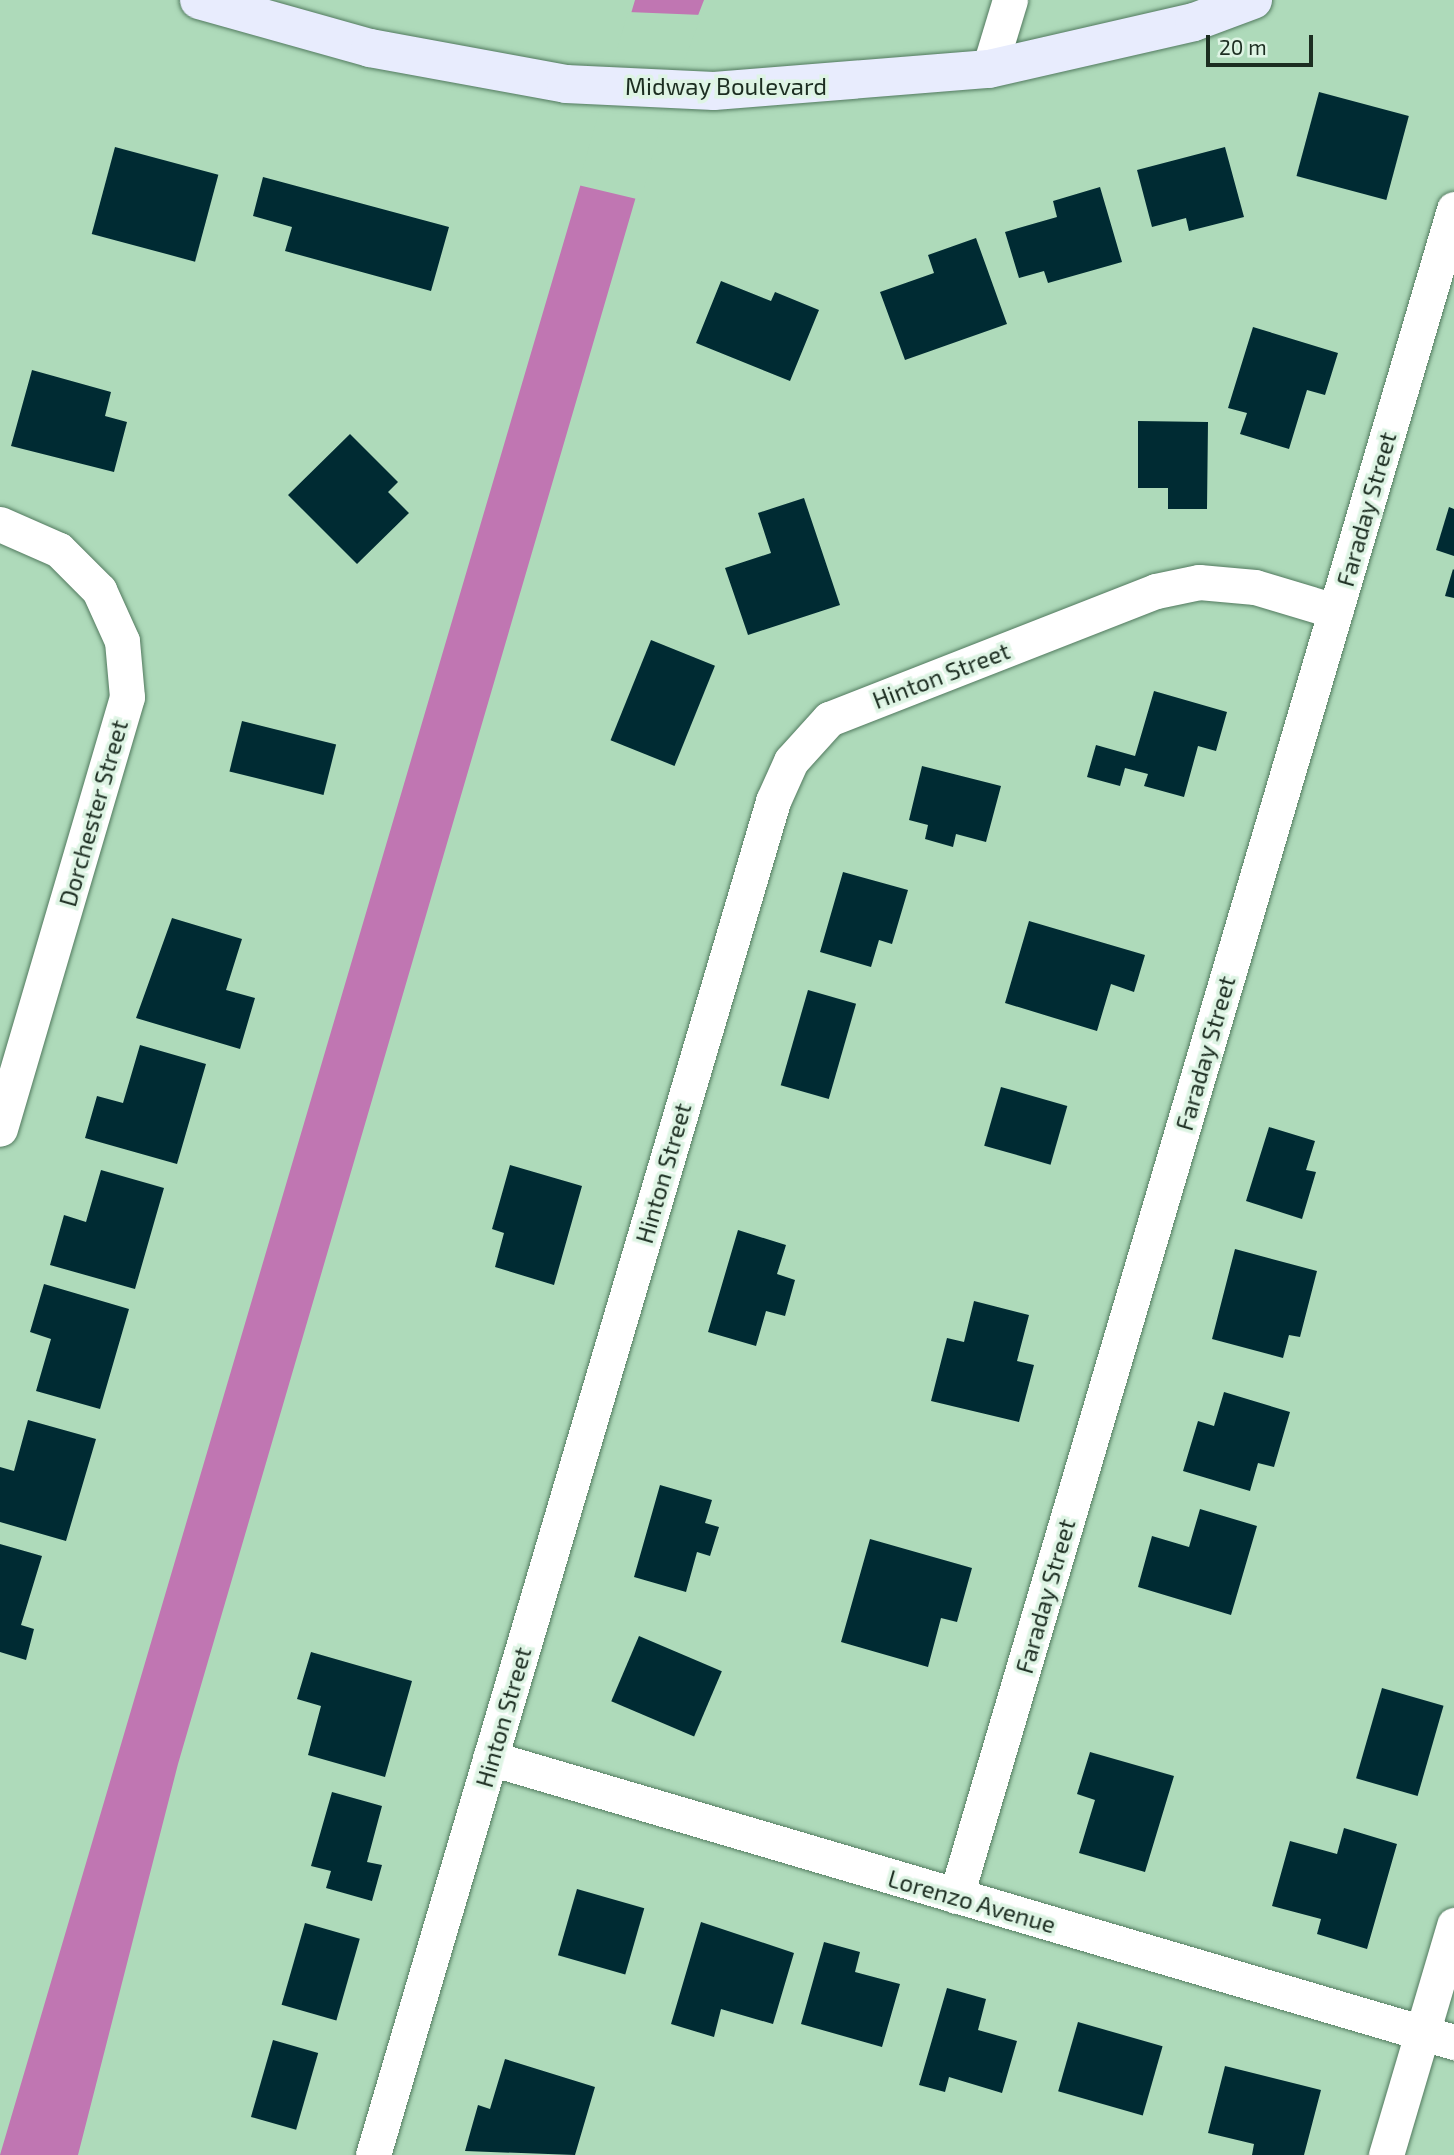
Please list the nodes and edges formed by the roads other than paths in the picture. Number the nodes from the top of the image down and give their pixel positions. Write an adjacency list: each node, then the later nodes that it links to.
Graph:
1 (199, 0): 4 (street, Midway Boulevard)
2 (1010, 0): 4 (street)
3 (1253, 0): 4 (street, Midway Boulevard)
4 (989, 69)
5 (1454, 209): 7 (street, Faraday Street)
6 (11, 528): 8 (street, Dorchester Street)
7 (1335, 611): 9 (street, Hinton Street); 10 (street, Faraday Street)
8 (0, 1129)
9 (490, 1758): 10 (street, Lorenzo Avenue); 13 (street, Hinton Street)
10 (956, 1896): 12 (street, Lorenzo Avenue)
11 (1454, 1925): 12 (street)
12 (1438, 2038): 14 (street)
13 (373, 2155)
14 (1386, 2155)

